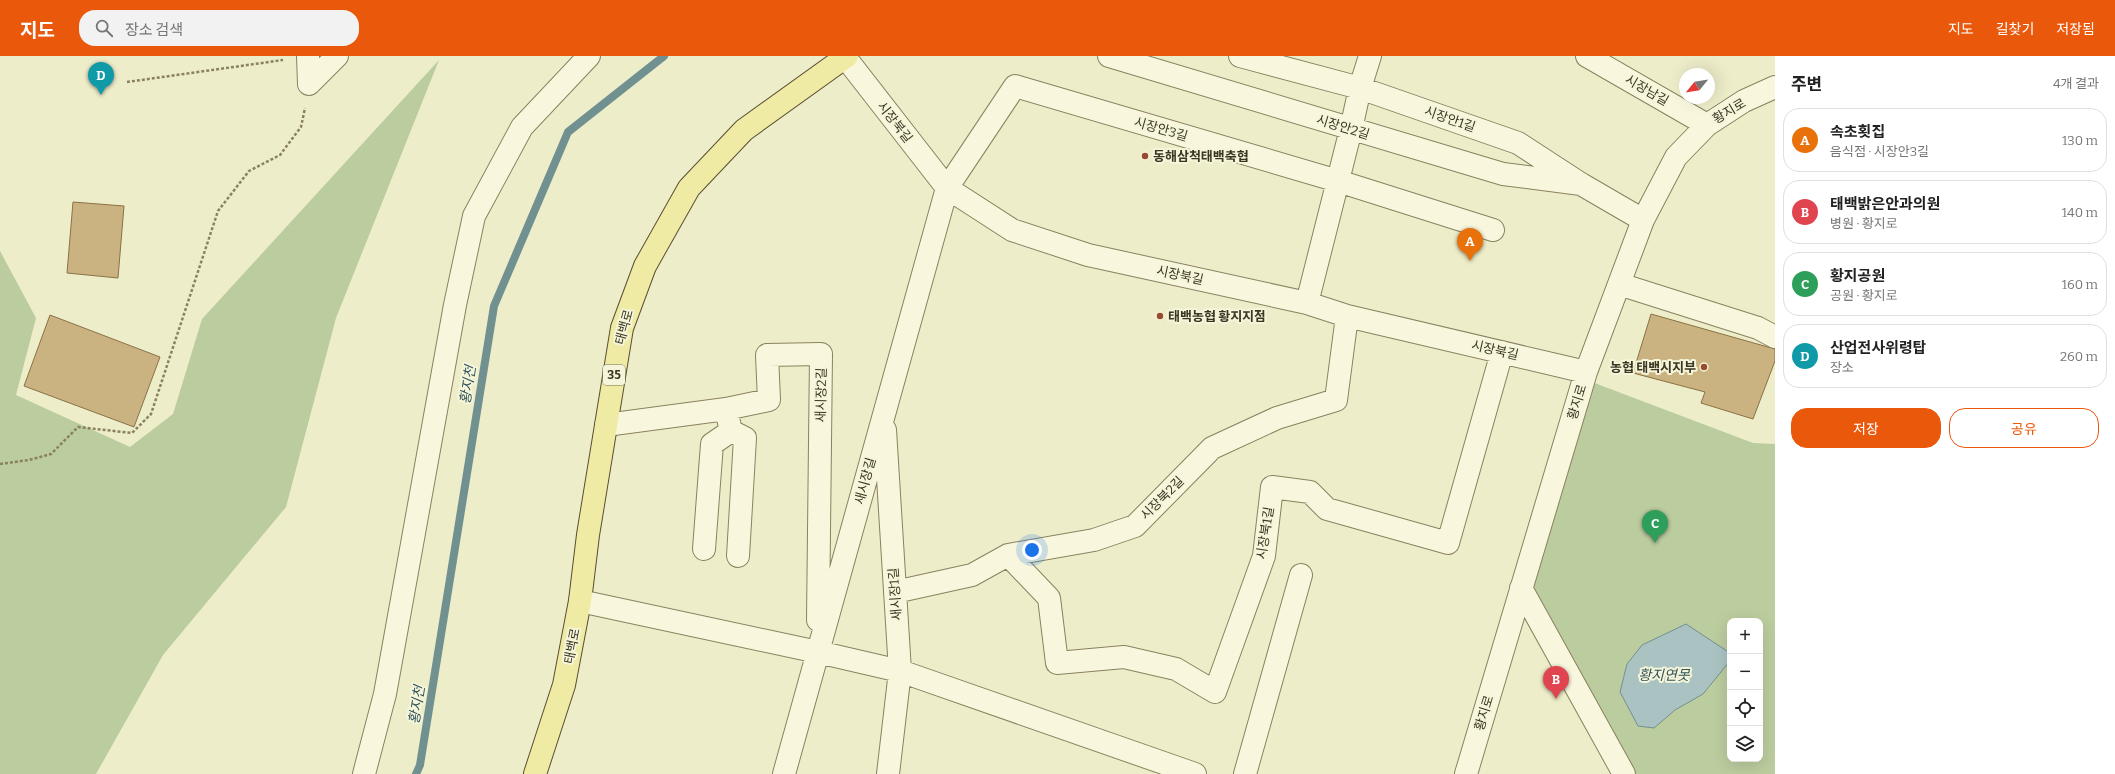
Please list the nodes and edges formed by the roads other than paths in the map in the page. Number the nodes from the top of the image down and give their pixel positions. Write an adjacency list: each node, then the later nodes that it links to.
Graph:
1 (308, 56): 2 (street)
2 (336, 56)
3 (589, 56): 37 (street)
4 (845, 56): 15 (street, 시장북길); 26 (main road, 태백로 / 35)
5 (1109, 56): 12 (street, 시장안2길)
6 (1240, 56): 10 (street, 시장안1길)
7 (1370, 56): 10 (street)
8 (1587, 56): 11 (street, 시장남길)
9 (1775, 87): 11 (street, 황지로)
10 (1360, 88): 12 (street); 14 (street, 시장안1길)
11 (1707, 125): 16 (street, 황지로)
12 (1351, 130): 13 (street); 14 (street, 시장안2길)
13 (1338, 181): 15 (street, 시장안3길); 17 (street, 시장안3길); 19 (street)
14 (1581, 184): 16 (street, 시장안1길)
15 (946, 188): 19 (street, 시장북길); 25 (street, 새시장길)
16 (1643, 220): 18 (street, 황지로)
17 (1493, 230)
18 (1619, 284): 21 (street); 23 (street, 황지로)
19 (1307, 303): 20 (street, 시장북길)
20 (1347, 316): 22 (street, 시장북길); 29 (street, 시장북2길)
21 (1775, 337)
22 (1502, 352): 23 (street, 시장북길); 29 (street, 시장북1길)
23 (1586, 372): 32 (street, 황지로)
24 (726, 409): 26 (street, 새시장2길); 27 (street); 35 (street, 새시장2길)
25 (884, 413): 33 (street, 새시장1길); 35 (street, 새시장길)
26 (606, 425): 34 (main road, 태백로 / 35)
27 (731, 431): 28 (street); 30 (street)
28 (704, 549)
29 (1008, 555): 33 (street, 시장북2길)
30 (738, 556)
31 (1301, 575): 42 (street)
32 (1521, 588): 43 (street, 황지로); 44 (street)
33 (895, 592): 36 (street, 새시장1길)
34 (580, 601): 35 (street); 38 (main road, 태백로 / 35)
35 (818, 652): 36 (street); 39 (street, 새시장길)
36 (900, 672): 40 (street, 새시장1길); 41 (street)
37 (364, 774)
38 (536, 774)
39 (784, 774)
40 (888, 774)
41 (1195, 774)
42 (1245, 774)
43 (1466, 774)
44 (1624, 774)

